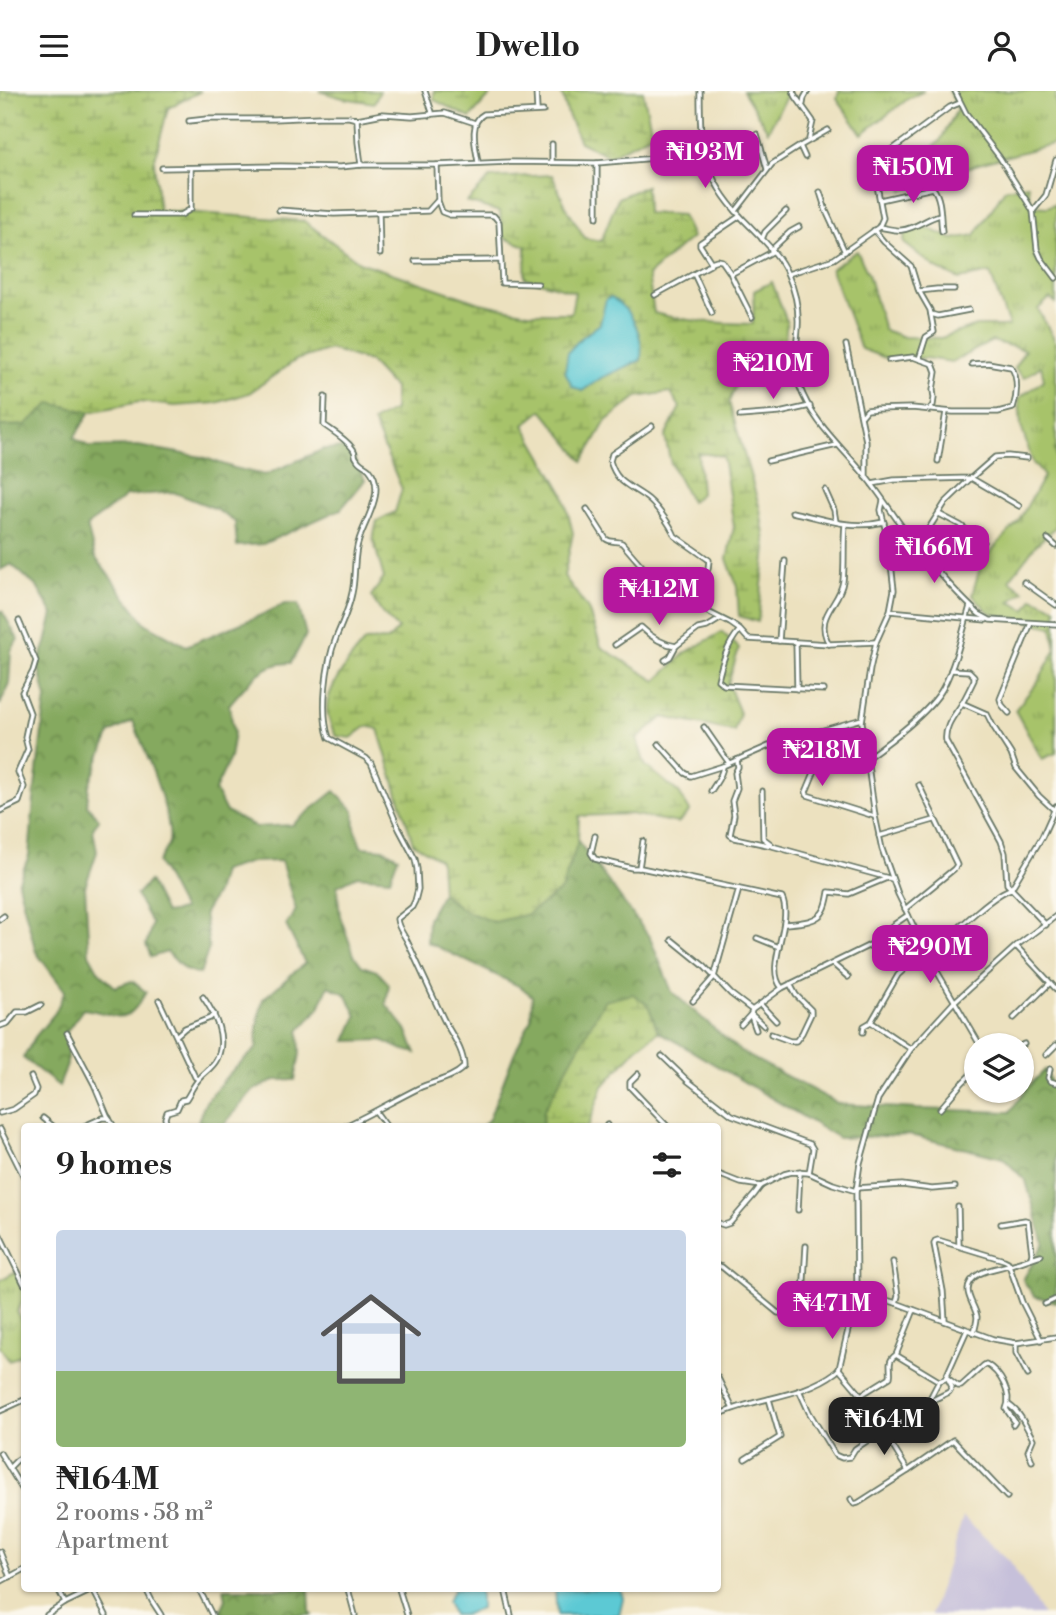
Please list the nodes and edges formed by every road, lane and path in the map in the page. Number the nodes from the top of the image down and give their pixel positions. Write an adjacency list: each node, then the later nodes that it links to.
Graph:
1 (425, 91): 11 (street)
2 (536, 91): 9 (street)
3 (700, 91): 20 (street)
4 (795, 91): 8 (street)
5 (808, 91): 8 (street)
6 (955, 91): 7 (street)
7 (960, 103): 32 (street); 37 (street)
8 (803, 106): 17 (street)
9 (537, 110): 10 (street); 14 (street)
10 (543, 111)
11 (430, 115): 12 (street); 14 (street)
12 (357, 119): 13 (street); 26 (street)
13 (189, 121)
14 (475, 123): 23 (street)
15 (828, 130): 17 (street)
16 (757, 134): 30 (street)
17 (808, 141): 19 (street)
18 (552, 144): 24 (street)
19 (800, 146): 21 (street); 30 (street)
20 (703, 154): 25 (street); 35 (street)
21 (805, 157)
22 (1056, 160): 37 (street)
23 (478, 162): 24 (street); 27 (street)
24 (552, 162): 25 (street)
25 (597, 163): 42 (street)
26 (361, 165): 27 (street); 29 (street)
27 (437, 165): 33 (street)
28 (162, 167): 29 (street)
29 (191, 168): 39 (street)
30 (767, 169): 35 (street)
31 (820, 192): 49 (street)
32 (880, 200): 40 (street); 44 (street)
33 (438, 201): 38 (street); 51 (street)
34 (279, 210): 38 (street)
35 (736, 211): 41 (street)
36 (786, 211): 47 (street)
37 (1033, 211): 57 (street)
38 (379, 213): 50 (street)
39 (134, 215)
40 (940, 215): 44 (street); 46 (street)
41 (740, 216): 47 (street); 53 (street)
42 (597, 217)
43 (799, 227): 48 (street)
44 (879, 227): 45 (street)
45 (874, 230): 49 (street); 60 (street)
46 (942, 231)
47 (762, 239): 48 (street)
48 (772, 251): 55 (street); 56 (street)
49 (845, 252): 56 (street)
50 (380, 254)
51 (500, 260): 52 (street); 58 (street)
52 (415, 261)
53 (711, 262): 54 (street); 55 (street)
54 (694, 274): 61 (street); 63 (street)
55 (731, 274): 65 (street)
56 (788, 274): 71 (street)
57 (1056, 278)
58 (538, 284)
59 (954, 289): 60 (street)
60 (919, 291): 64 (street)
61 (655, 295)
62 (969, 310): 64 (street)
63 (712, 313)
64 (931, 314): 67 (street)
65 (752, 317)
66 (846, 345): 75 (street)
67 (919, 359): 68 (street); 72 (street)
68 (889, 360)
69 (972, 364): 73 (street)
70 (325, 397): 193 (street)
71 (810, 406): 74 (street); 77 (street)
72 (929, 410): 73 (street); 75 (street)
73 (946, 412): 80 (street)
74 (740, 416)
75 (862, 416): 81 (street)
76 (652, 426): 99 (street)
77 (836, 445): 79 (street); 81 (street)
78 (1027, 458): 82 (street)
79 (768, 461)
80 (938, 461)
81 (866, 477): 83 (street)
82 (971, 478): 83 (street); 86 (street); 89 (street)
83 (872, 484): 85 (street)
84 (825, 490): 90 (street)
85 (884, 501): 91 (street); 96 (street)
86 (1018, 506)
87 (587, 509): 99 (street)
88 (792, 512): 90 (street)
89 (939, 513): 94 (street); 96 (street)
90 (836, 522): 92 (street)
91 (884, 522): 92 (street); 102 (street)
92 (845, 525): 113 (street)
93 (1048, 539): 95 (street)
94 (983, 542)
95 (1056, 546)
96 (917, 547): 101 (street)
97 (785, 561): 110 (street)
98 (1024, 582): 100 (street)
99 (689, 603): 104 (street)
100 (1056, 605)
101 (970, 606): 103 (street); 105 (street)
102 (890, 611): 103 (street); 111 (street)
103 (967, 617): 105 (street); 117 (street)
104 (720, 619): 109 (street); 115 (street)
105 (990, 620): 107 (street)
106 (19, 621): 134 (street)
107 (1031, 624): 108 (street); 121 (street)
108 (1056, 624)
109 (740, 630): 110 (street); 118 (street)
110 (779, 641): 112 (street)
111 (876, 642): 113 (street); 122 (street)
112 (796, 643): 113 (street); 118 (street)
113 (829, 643)
114 (615, 645): 115 (street)
115 (676, 646): 116 (street)
116 (665, 660)
117 (951, 670): 120 (street); 126 (street)
118 (797, 689): 119 (street)
119 (824, 689)
120 (962, 703): 133 (street); 143 (street)
121 (1009, 713)
122 (862, 719): 124 (street); 126 (street)
123 (704, 727): 128 (street)
124 (810, 734): 127 (street); 135 (street)
125 (660, 744): 129 (street)
126 (867, 758): 135 (street)
127 (737, 760): 128 (street); 140 (street)
128 (729, 764): 129 (street)
129 (723, 766): 131 (street)
130 (919, 785): 136 (street)
131 (711, 791)
132 (762, 791): 140 (street)
133 (1055, 808): 143 (street)
134 (0, 811)
135 (875, 816): 138 (street)
136 (934, 820): 138 (street); 145 (street)
137 (595, 836): 141 (street)
138 (879, 836): 142 (street)
139 (643, 841): 141 (street)
140 (772, 845): 142 (street)
141 (639, 868): 144 (street)
142 (889, 879): 145 (street); 148 (street)
143 (1011, 889): 149 (street); 154 (street)
144 (739, 890): 148 (street); 156 (street)
145 (905, 909): 146 (street)
146 (908, 915): 154 (street); 155 (street)
147 (1056, 916): 149 (street)
148 (784, 924): 153 (street)
149 (1046, 925): 152 (street)
150 (757, 938): 153 (street)
151 (673, 940): 156 (street)
152 (1016, 946): 158 (street); 165 (street)
153 (779, 947): 160 (street)
154 (928, 956): 165 (street); 172 (street)
155 (833, 964): 157 (street); 159 (street)
156 (714, 977): 164 (street); 168 (street)
157 (848, 977)
158 (1049, 983): 161 (street); 170 (street)
159 (790, 984): 160 (street); 180 (street)
160 (782, 988): 167 (street)
161 (1056, 989)
162 (203, 997): 169 (street)
163 (159, 1000): 181 (street)
164 (693, 1001)
165 (954, 1002): 179 (street); 183 (street)
166 (41, 1005): 174 (street)
167 (761, 1005): 168 (street); 171 (street)
168 (751, 1012): 173 (street); 175 (street); 176 (street)
169 (214, 1014): 181 (street); 189 (street)
170 (1014, 1018)
171 (776, 1021)
172 (871, 1022): 177 (street); 183 (street)
173 (741, 1025)
174 (0, 1026)
175 (764, 1026)
176 (756, 1030)
177 (863, 1032)
178 (67, 1033): 196 (street)
179 (973, 1033)
180 (771, 1034)
181 (176, 1036): 189 (street)
182 (1056, 1045): 184 (street)
183 (911, 1049): 211 (street)
184 (1046, 1055)
185 (662, 1056): 207 (street)
186 (1050, 1069): 191 (street)
187 (638, 1075): 203 (street)
188 (31, 1077): 194 (street)
189 (198, 1079): 200 (street)
190 (964, 1081): 192 (street)
191 (1056, 1083)
192 (940, 1109)
193 (376, 1112): 201 (street); 202 (street)
194 (0, 1113)
195 (43, 1118): 197 (street)
196 (109, 1118): 198 (street); 199 (street)
197 (49, 1123)
198 (91, 1123)
199 (112, 1123)
200 (166, 1123)
201 (353, 1123)
202 (384, 1123)
203 (664, 1123)
204 (0, 1129): 205 (street)
205 (21, 1171)
206 (800, 1172): 207 (street); 209 (street); 213 (street)
207 (809, 1173): 211 (street)
208 (721, 1175): 209 (street)
209 (761, 1186): 214 (street)
210 (955, 1187): 211 (street)
211 (856, 1189): 225 (street)
212 (958, 1207): 218 (street)
213 (798, 1210)
214 (721, 1224)
215 (1001, 1224): 220 (street)
216 (0, 1235): 224 (street)
217 (806, 1246): 231 (street)
218 (959, 1247): 222 (street); 234 (street)
219 (1041, 1255): 220 (street)
220 (1031, 1258): 222 (street)
221 (893, 1262): 227 (street)
222 (1010, 1265): 232 (street); 236 (street)
223 (721, 1267): 231 (street)
224 (21, 1278)
225 (857, 1291): 227 (street); 233 (street)
226 (1056, 1299): 228 (street)
227 (896, 1303): 229 (street)
228 (1045, 1304)
229 (914, 1310): 234 (street); 240 (street)
230 (1019, 1310): 232 (street)
231 (802, 1313): 233 (street)
232 (1028, 1315): 238 (street)
233 (849, 1319): 241 (street)
234 (946, 1321): 235 (street)
235 (967, 1330): 236 (street); 243 (street)
236 (974, 1333): 239 (street)
237 (1056, 1337): 238 (street)
238 (1041, 1340): 239 (street)
239 (1016, 1343): 242 (street)
240 (896, 1355): 244 (street); 247 (street)
241 (839, 1369): 246 (street); 247 (street)
242 (1028, 1375)
243 (947, 1378): 244 (street); 250 (street); 251 (street)
244 (939, 1381): 250 (street)
245 (721, 1384): 252 (street)
246 (799, 1390): 248 (street); 256 (street)
247 (861, 1395): 256 (street)
248 (769, 1399): 252 (street); 259 (street)
249 (21, 1401): 253 (street)
250 (928, 1402): 256 (street)
251 (1009, 1405): 255 (street); 260 (street)
252 (732, 1408): 254 (street)
253 (0, 1411)
254 (721, 1414)
255 (1013, 1426)
256 (883, 1430): 262 (street)
257 (0, 1453): 261 (street)
258 (21, 1458): 261 (street)
259 (745, 1459)
260 (1032, 1461)
261 (9, 1468): 263 (street)
262 (908, 1471): 264 (street); 265 (street)
263 (21, 1487)
264 (1007, 1497)
265 (851, 1499)
266 (0, 1552): 268 (street)
267 (21, 1571): 268 (street)
268 (10, 1577): 269 (street)
269 (0, 1581)
270 (60, 1592): 278 (street)
271 (87, 1592): 278 (street)
272 (95, 1592): 280 (street)
273 (148, 1592): 281 (street)
274 (200, 1592): 282 (street)
275 (349, 1592): 283 (street)
276 (401, 1592): 284 (street)
277 (506, 1592): 285 (street)
278 (65, 1602): 279 (street)
279 (49, 1615)
280 (106, 1615)
281 (161, 1615)
282 (212, 1615)
283 (355, 1615)
284 (407, 1615)
285 (511, 1615)

